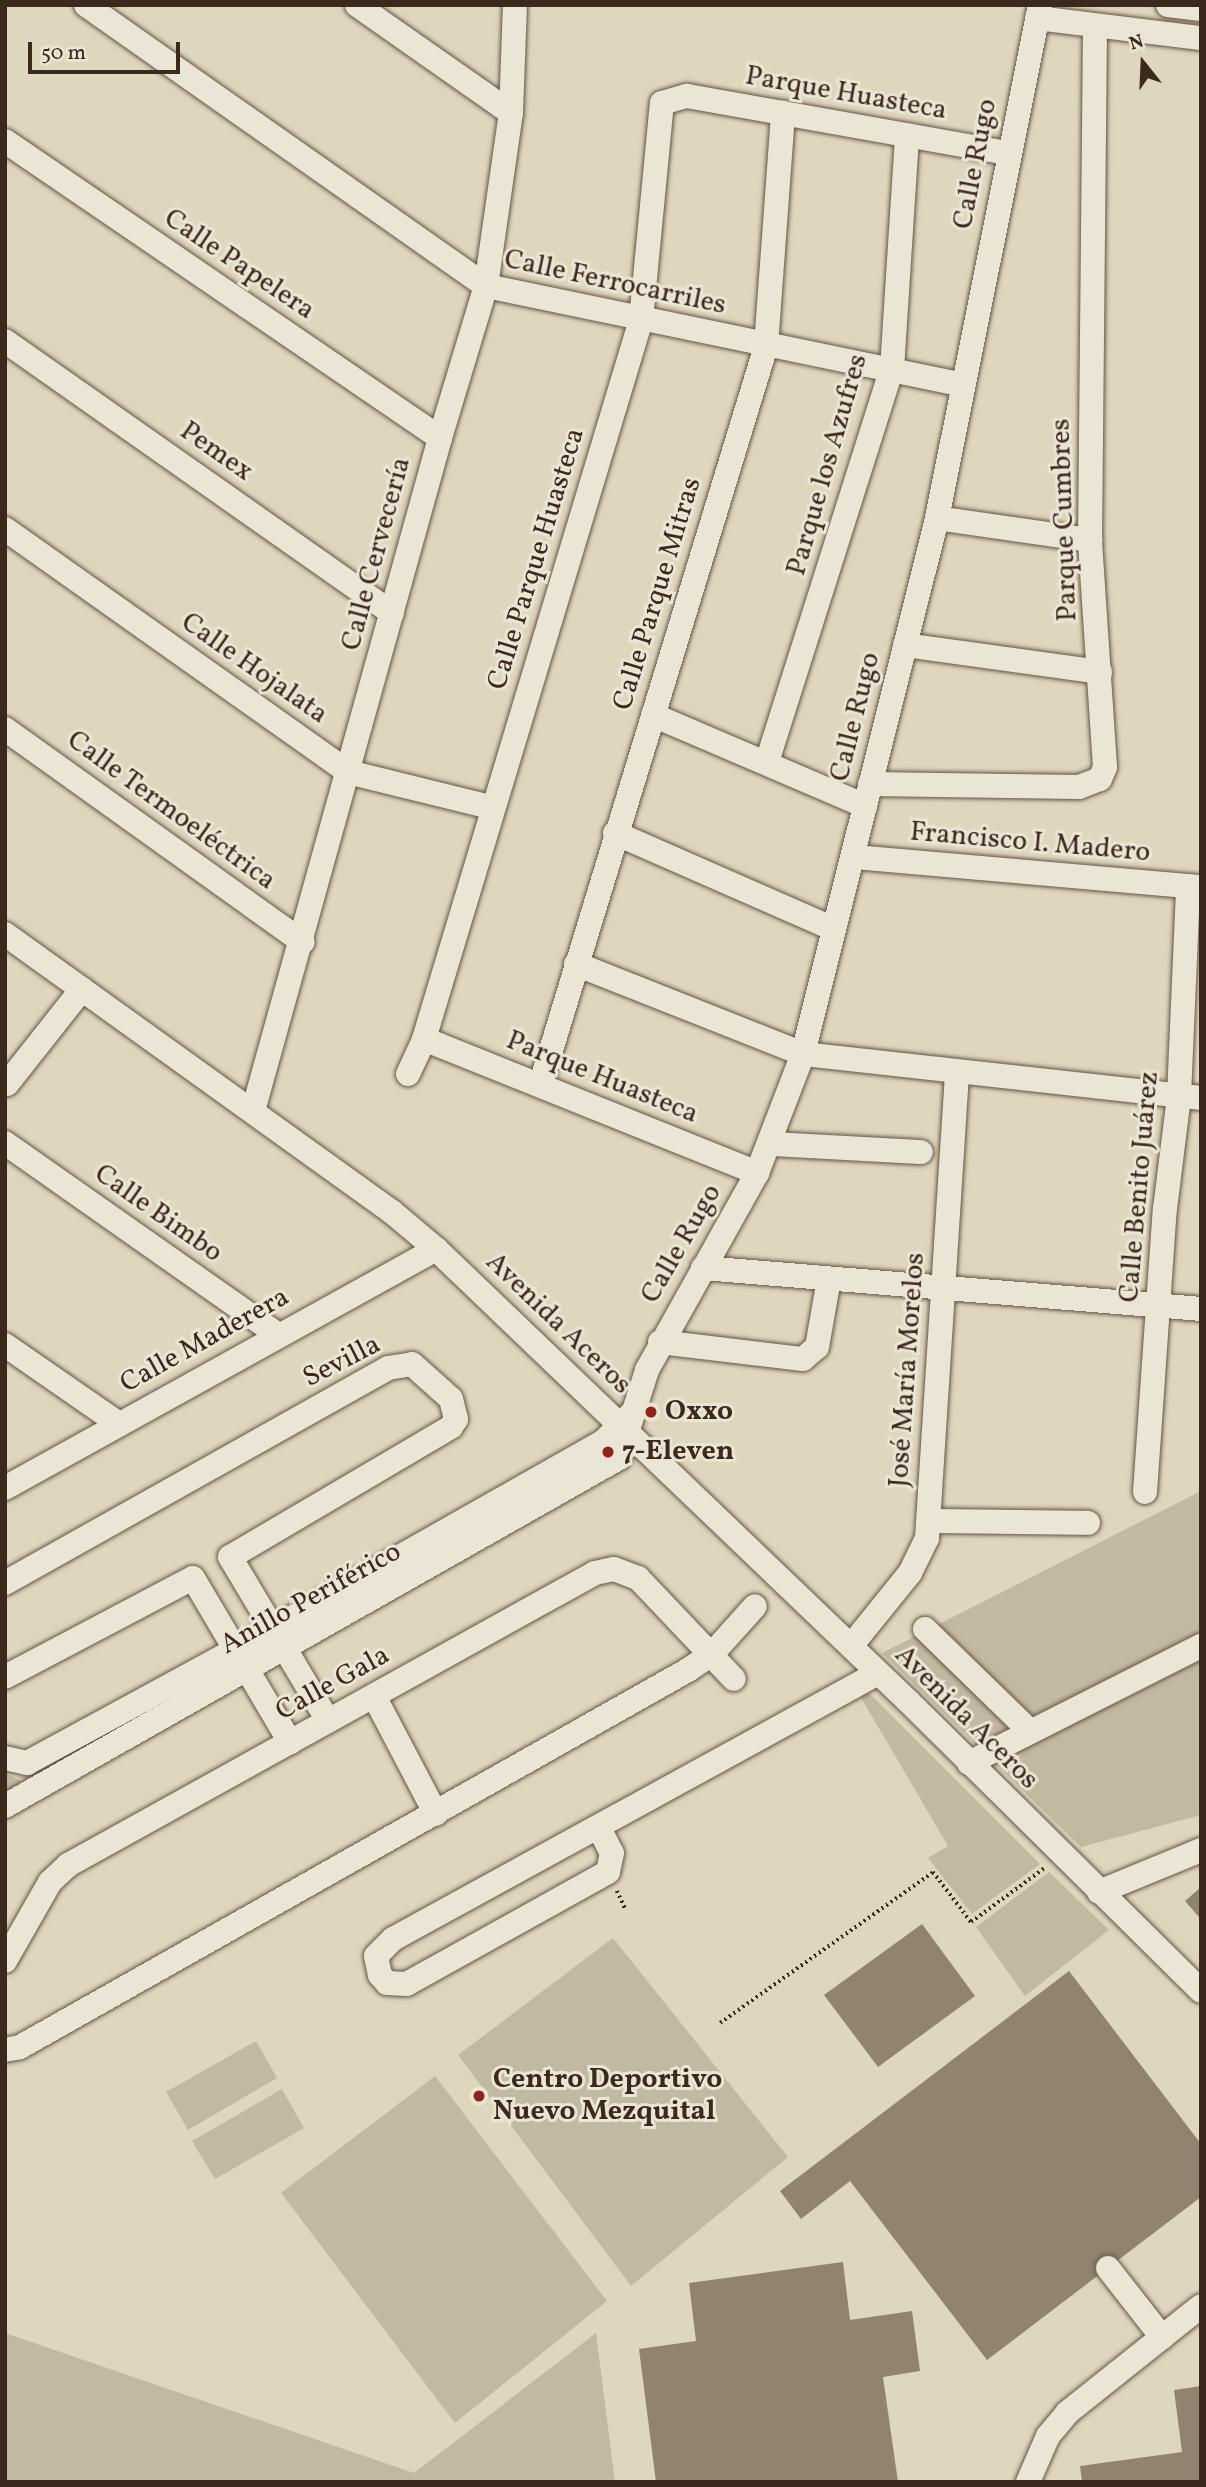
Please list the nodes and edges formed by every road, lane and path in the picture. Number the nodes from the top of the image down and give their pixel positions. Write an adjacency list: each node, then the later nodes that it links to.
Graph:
1 (86, 5): 15 (street, Calle Ferrocarriles)
2 (357, 5): 10 (street)
3 (515, 5): 10 (street, Calle Cervecería)
4 (1168, 5): 5 (street)
5 (1201, 9)
6 (1038, 12): 7 (street); 14 (street, Calle Rugo)
7 (1095, 27): 8 (street); 24 (street, Parque Cumbres)
8 (1201, 38)
9 (674, 96): 11 (street, Parque Huasteca); 16 (street, Calle Parque Huasteca)
10 (511, 113): 15 (street, Calle Cervecería)
11 (783, 113): 12 (street, Parque Huasteca); 18 (street, Calle Parque Mitras)
12 (907, 135): 14 (street, Parque Huasteca); 19 (street, Parque los Azufres)
13 (5, 141): 21 (street, Calle Papelera)
14 (1008, 153): 20 (street, Calle Rugo)
15 (486, 286): 16 (street, Calle Ferrocarriles); 21 (street, Calle Cervecería)
16 (641, 320): 18 (street, Calle Ferrocarriles); 33 (street, Calle Parque Huasteca)
17 (5, 341): 25 (street, Pemex)
18 (766, 346): 19 (street, Calle Ferrocarriles); 28 (street, Calle Parque Mitras)
19 (892, 369): 20 (street, Calle Ferrocarriles); 30 (street, Parque los Azufres)
20 (963, 385): 22 (street, Calle Rugo)
21 (440, 438): 25 (street, Calle Cervecería)
22 (937, 518): 24 (street); 26 (street, Calle Rugo)
23 (5, 529): 31 (street, Calle Hojalata)
24 (1090, 540): 27 (street, Parque Cumbres)
25 (392, 612): 31 (street, Calle Cervecería)
26 (905, 645): 27 (street); 32 (street, Calle Rugo)
27 (1100, 672): 32 (street, Parque Cumbres)
28 (653, 715): 30 (street); 34 (street, Calle Parque Mitras)
29 (5, 729): 39 (street, Calle Termoeléctrica)
30 (767, 762): 32 (street)
31 (348, 772): 33 (street, Calle Hojalata); 39 (street, Calle Cervecería)
32 (867, 795): 35 (street, Calle Rugo)
33 (491, 807): 42 (street, Calle Parque Huasteca)
34 (615, 833): 37 (street); 40 (street, Calle Parque Mitras)
35 (855, 858): 36 (street, Francisco I. Madero); 37 (street, Calle Rugo)
36 (1194, 887): 48 (street, Calle Benito Juárez)
37 (834, 929): 43 (street, Calle Rugo)
38 (5, 934): 41 (street, Avenida Aceros)
39 (303, 942): 49 (street, Calle Cervecería)
40 (576, 964): 43 (street); 46 (street, Calle Parque Mitras)
41 (82, 989): 47 (street); 49 (street, Avenida Aceros)
42 (424, 1039): 45 (street, Calle Parque Huasteca); 46 (street, Parque Huasteca)
43 (803, 1054): 44 (street); 51 (street, Calle Rugo)
44 (957, 1073): 48 (street); 57 (street, José María Morelos)
45 (408, 1074)
46 (541, 1083): 53 (street, Parque Huasteca)
47 (6, 1084)
48 (1190, 1097): 58 (street, Calle Benito Juárez)
49 (253, 1111): 54 (street, Avenida Aceros)
50 (5, 1143): 60 (street, Calle Bimbo)
51 (771, 1144): 52 (street); 53 (street, Calle Rugo)
52 (921, 1152)
53 (757, 1173): 55 (street, Calle Rugo)
54 (436, 1250): 60 (street, Calle Maderera); 63 (street, Avenida Aceros)
55 (703, 1268): 56 (street); 61 (street, Calle Rugo)
56 (829, 1279): 57 (street); 61 (street)
57 (943, 1288): 58 (street); 67 (street, José María Morelos)
58 (1161, 1304): 59 (street); 66 (street, Calle Benito Juárez)
59 (1201, 1309)
60 (276, 1334): 64 (street, Calle Maderera)
61 (660, 1342): 63 (street, Calle Rugo)
62 (5, 1345): 64 (street)
63 (628, 1422): 72 (street, Anillo Periférico); 73 (street, Avenida Aceros)
64 (119, 1424): 65 (street, Calle Maderera)
65 (5, 1488)
66 (1145, 1492)
67 (929, 1521): 68 (street); 73 (street, José María Morelos)
68 (1088, 1523)
69 (5, 1583): 72 (street, Sevilla)
70 (755, 1606): 75 (street)
71 (925, 1629): 82 (street)
72 (277, 1639): 76 (street, Anillo Periférico); 81 (street)
73 (851, 1646): 77 (street, Avenida Aceros)
74 (1201, 1646): 82 (street)
75 (712, 1654): 79 (street, Calle Gala); 80 (street, Calle Gala); 88 (street)
76 (240, 1660): 78 (street); 83 (street); 84 (street, Anillo Periférico); 86 (street, Anillo Periférico)
77 (878, 1673): 85 (street, Avenida Aceros); 89 (street)
78 (5, 1677)
79 (734, 1679)
80 (374, 1696): 81 (street, Calle Gala); 88 (street)
81 (328, 1721): 83 (street, Calle Gala)
82 (1030, 1731): 85 (street)
83 (290, 1742): 93 (street, Calle Gala)
84 (16, 1761): 86 (street)
85 (969, 1763): 91 (street, Avenida Aceros)
86 (37, 1787): 87 (street, Anillo Periférico)
87 (5, 1806)
88 (436, 1814): 96 (street)
89 (599, 1828): 89 (street)
90 (1201, 1850): 92 (street)
91 (1062, 1855): 92 (street, Avenida Aceros); 95 (path)
92 (1099, 1892): 94 (street, Avenida Aceros)
93 (5, 1961)
94 (1198, 1984)
95 (720, 2023)
96 (5, 2050)
97 (1108, 2268): 99 (street)
98 (1201, 2306): 99 (street)
99 (1162, 2337): 100 (street)
100 (1028, 2482)

